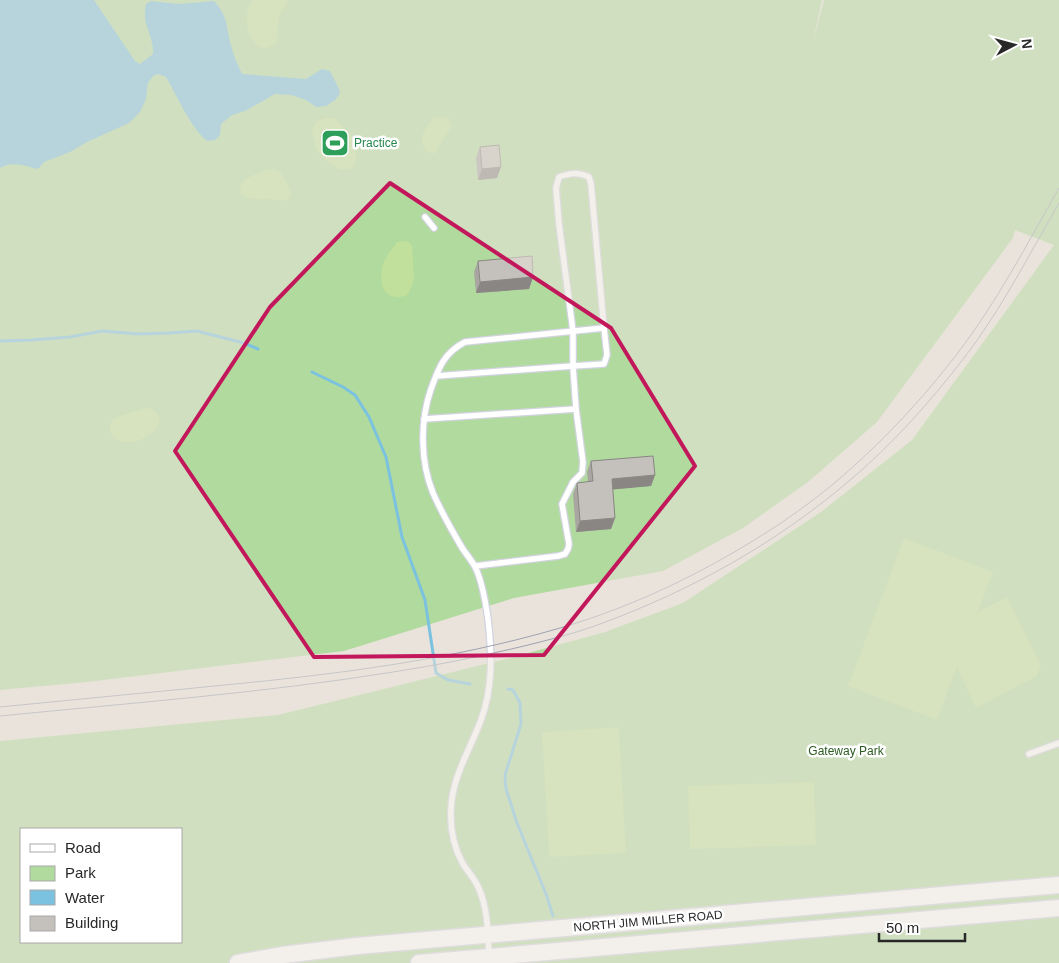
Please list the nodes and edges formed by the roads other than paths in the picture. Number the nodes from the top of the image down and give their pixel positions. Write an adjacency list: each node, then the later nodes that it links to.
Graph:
1 (425, 217): 2 (lane)
2 (434, 228)
3 (604, 328): 4 (lane); 4 (lane); 5 (lane)
4 (573, 331): 5 (lane); 6 (lane)
5 (573, 366): 6 (lane); 7 (lane)
6 (436, 376): 8 (lane)
7 (576, 409): 8 (lane); 9 (lane)
8 (424, 419): 9 (lane)
9 (475, 566): 16 (lane)
10 (1059, 742): 11 (lane)
11 (1029, 754)
12 (1059, 885): 13 (main road, NORTH JIM MILLER ROAD)
13 (915, 898): 15 (main road); 16 (main road, NORTH JIM MILLER ROAD)
14 (1059, 908): 15 (main road, NORTH JIM MILLER ROAD)
15 (917, 920): 17 (main road, NORTH JIM MILLER ROAD)
16 (488, 934): 17 (lane); 18 (main road, NORTH JIM MILLER ROAD)
17 (490, 960): 19 (main road, NORTH JIM MILLER ROAD)
18 (238, 963)
19 (419, 963)

